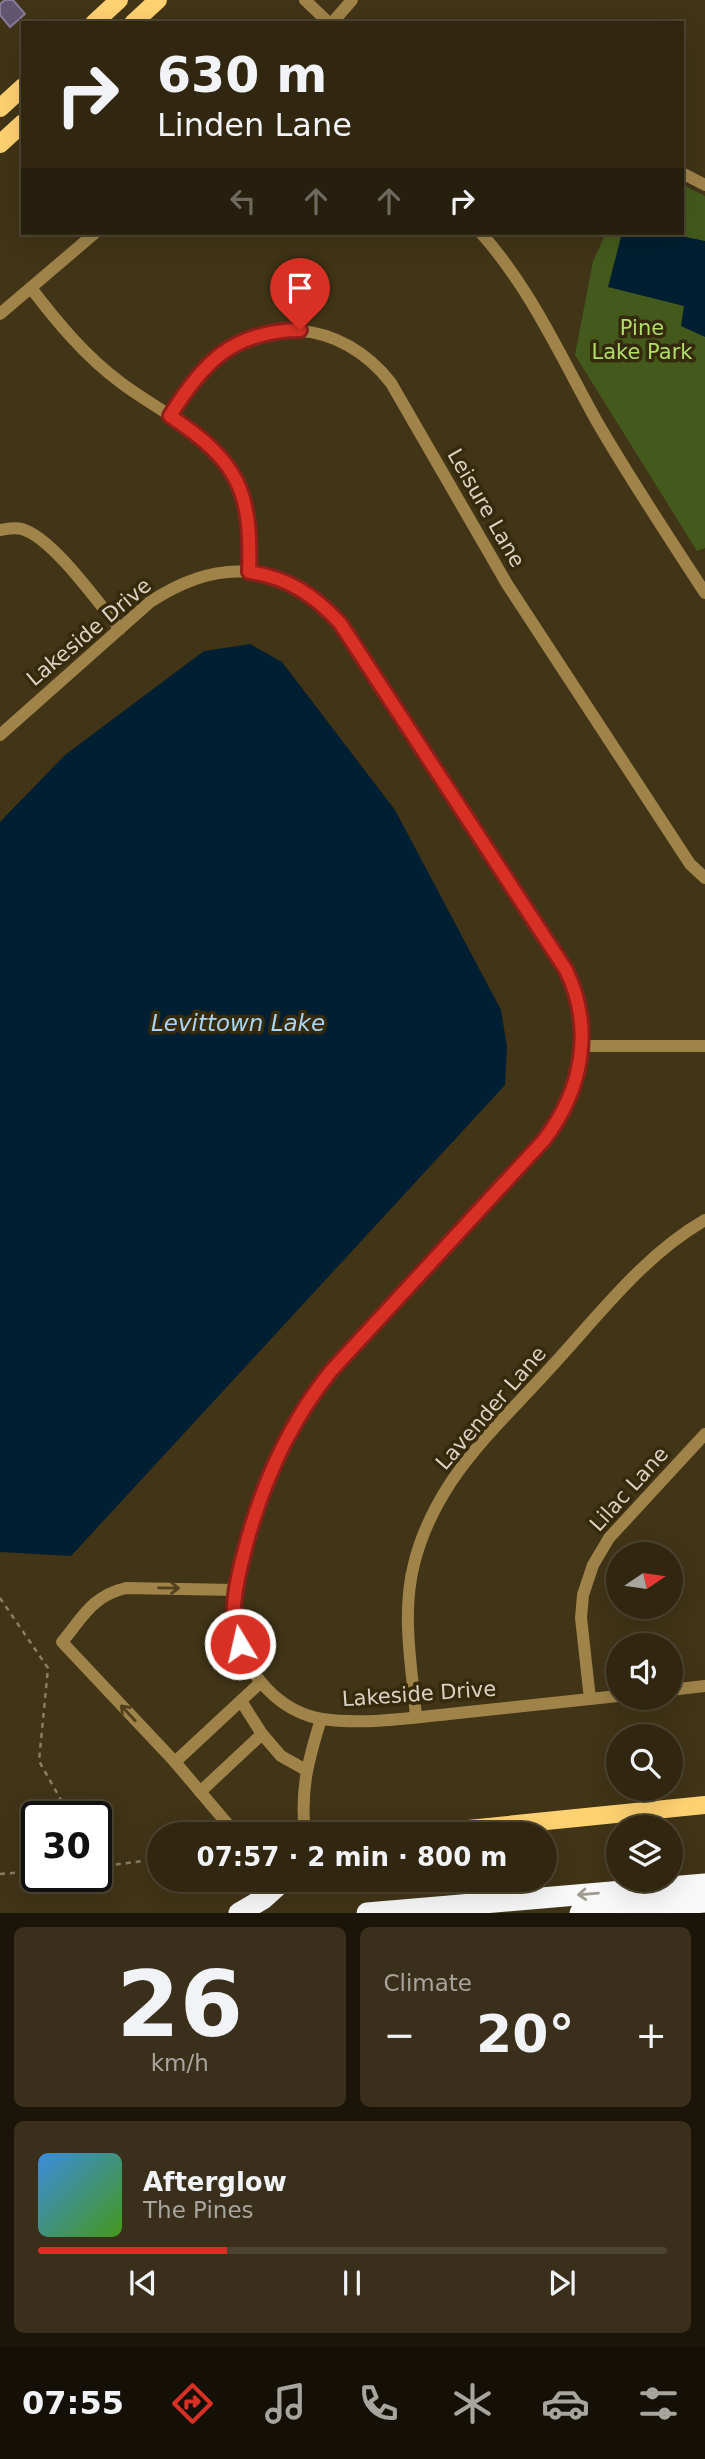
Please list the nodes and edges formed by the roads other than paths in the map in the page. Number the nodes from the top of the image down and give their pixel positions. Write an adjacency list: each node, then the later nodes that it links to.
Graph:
1 (119, 0): 5 (main road)
2 (158, 0): 6 (main road)
3 (305, 0): 7 (street)
4 (352, 0): 8 (street)
5 (96, 21)
6 (135, 21)
7 (329, 21)
8 (333, 21)
9 (21, 89): 10 (main road)
10 (0, 108)
11 (21, 125): 12 (main road)
12 (0, 144)
13 (684, 174): 14 (street)
14 (705, 185)
15 (93, 235): 17 (street)
16 (483, 235): 22 (street)
17 (31, 288): 18 (street); 19 (street)
18 (0, 314)
19 (170, 416): 21 (street); 25 (street, Leisure Lane)
20 (0, 530): 23 (street)
21 (249, 572): 23 (street, Lakeside Drive); 26 (street, Lakeside Drive)
22 (705, 593)
23 (120, 629): 24 (street, Lakeside Drive)
24 (0, 735)
25 (705, 878)
26 (582, 1046): 27 (street); 30 (street, Lakeside Drive)
27 (705, 1046)
28 (705, 1220): 37 (street, Lavender Lane)
29 (705, 1434): 35 (street, Lilac Lane)
30 (236, 1590): 31 (street, Lakeside Drive); 40 (street, one-way to 30)
31 (261, 1682): 36 (street); 38 (street, Lakeside Drive)
32 (705, 1686): 33 (street)
33 (683, 1689)
34 (606, 1697): 35 (street, Lakeside Drive)
35 (590, 1699): 37 (street, Lakeside Drive)
36 (241, 1701): 39 (street); 40 (street)
37 (415, 1717): 38 (street, Lakeside Drive)
38 (321, 1719): 41 (street)
39 (262, 1734): 41 (street); 42 (street)
40 (175, 1762): 42 (street)
41 (306, 1770): 45 (street)
42 (200, 1792): 44 (street)
43 (705, 1805): 46 (main road)
44 (226, 1822)
45 (304, 1822)
46 (537, 1822)
47 (705, 1884): 51 (highway, one-way to 51)
48 (271, 1892): 50 (highway)
49 (705, 1902): 52 (highway)
50 (239, 1913)
51 (368, 1913)
52 (580, 1913)

